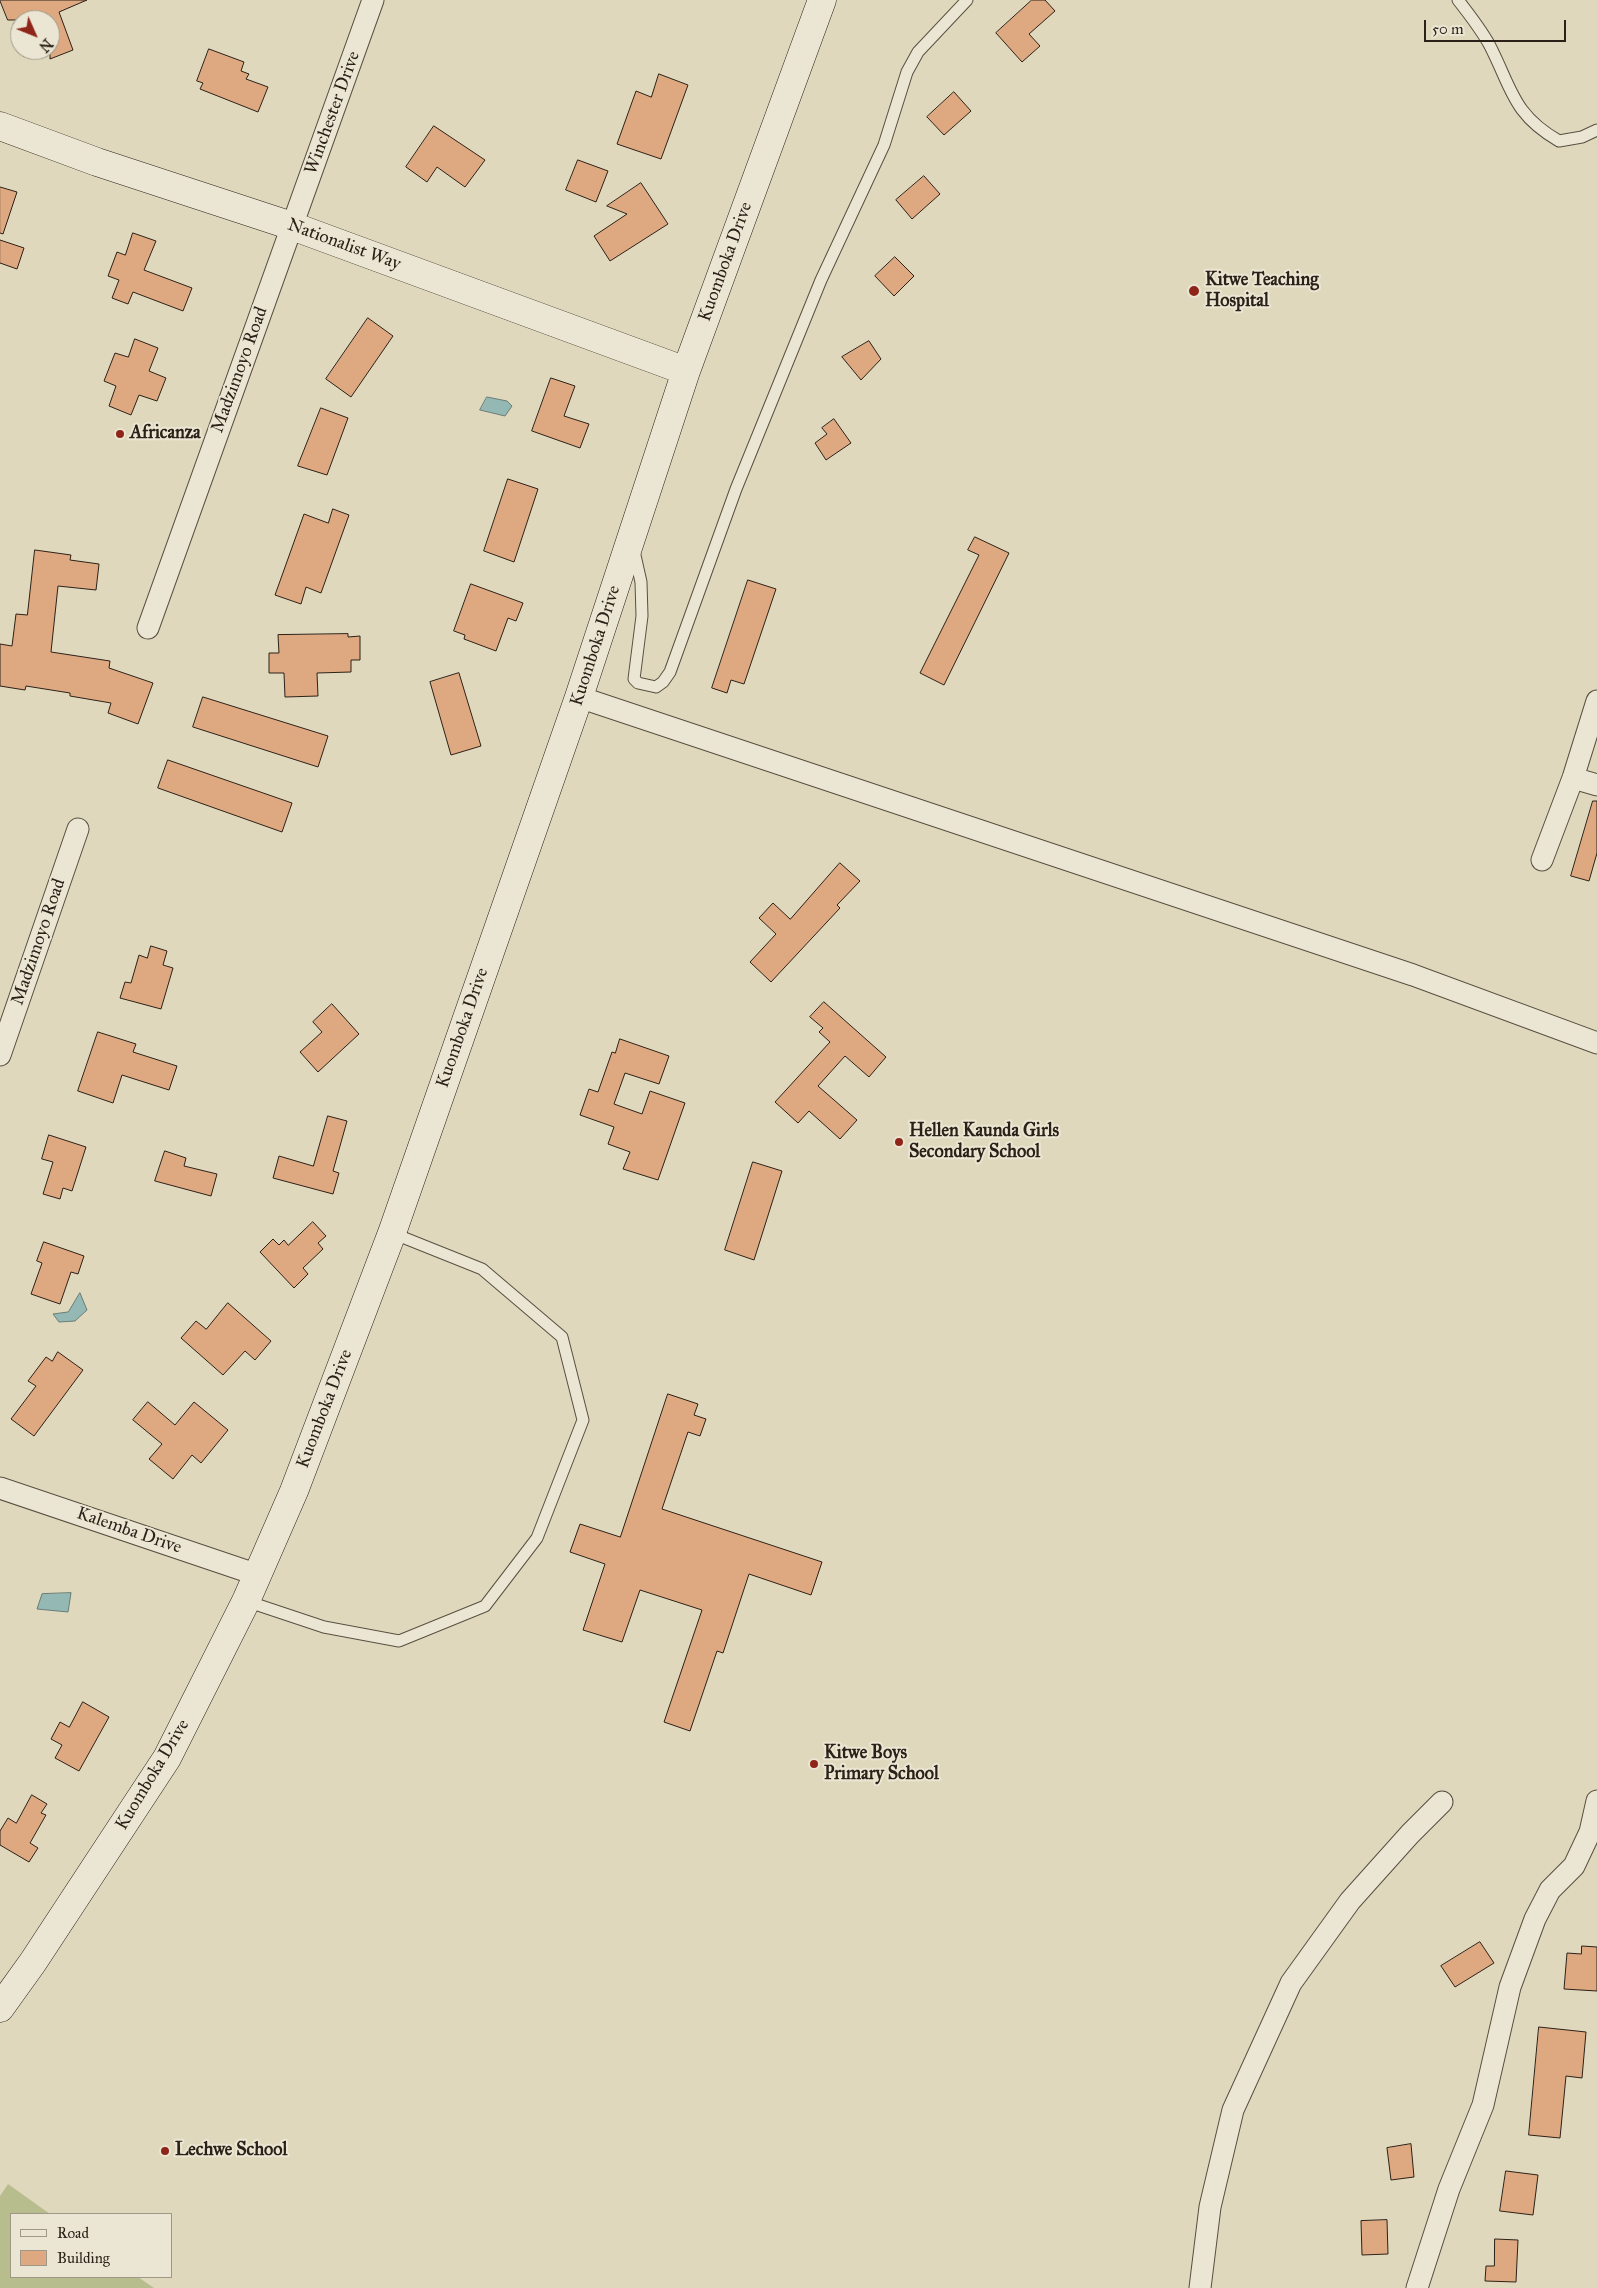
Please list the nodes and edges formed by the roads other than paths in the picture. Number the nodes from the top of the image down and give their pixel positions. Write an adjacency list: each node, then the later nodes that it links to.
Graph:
1 (374, 0): 7 (street, Winchester Drive)
2 (822, 0): 8 (main road, Kuomboka Drive)
3 (966, 0): 9 (lane)
4 (1458, 0): 6 (lane)
5 (0, 126): 7 (main road, Nationalist Way)
6 (1597, 130)
7 (292, 226): 8 (main road, Nationalist Way); 10 (street, Madzimoyo Road)
8 (686, 371): 9 (main road, Kuomboka Drive)
9 (631, 539): 11 (main road, Kuomboka Drive)
10 (148, 628)
11 (579, 698): 17 (street); 19 (main road, Kuomboka Drive)
12 (1597, 701): 13 (street)
13 (1573, 778): 14 (street); 16 (street)
14 (1597, 785)
15 (78, 829): 18 (street, Madzimoyo Road)
16 (1542, 860)
17 (1597, 1043)
18 (0, 1055)
19 (392, 1233): 21 (main road, Kuomboka Drive); 22 (lane)
20 (0, 1488): 21 (street, Kalemba Drive)
21 (258, 1575): 22 (main road, Kuomboka Drive)
22 (246, 1601): 25 (main road, Kuomboka Drive)
23 (1597, 1800): 27 (street)
24 (1442, 1802): 26 (street)
25 (0, 2008)
26 (1200, 2288)
27 (1417, 2288)

